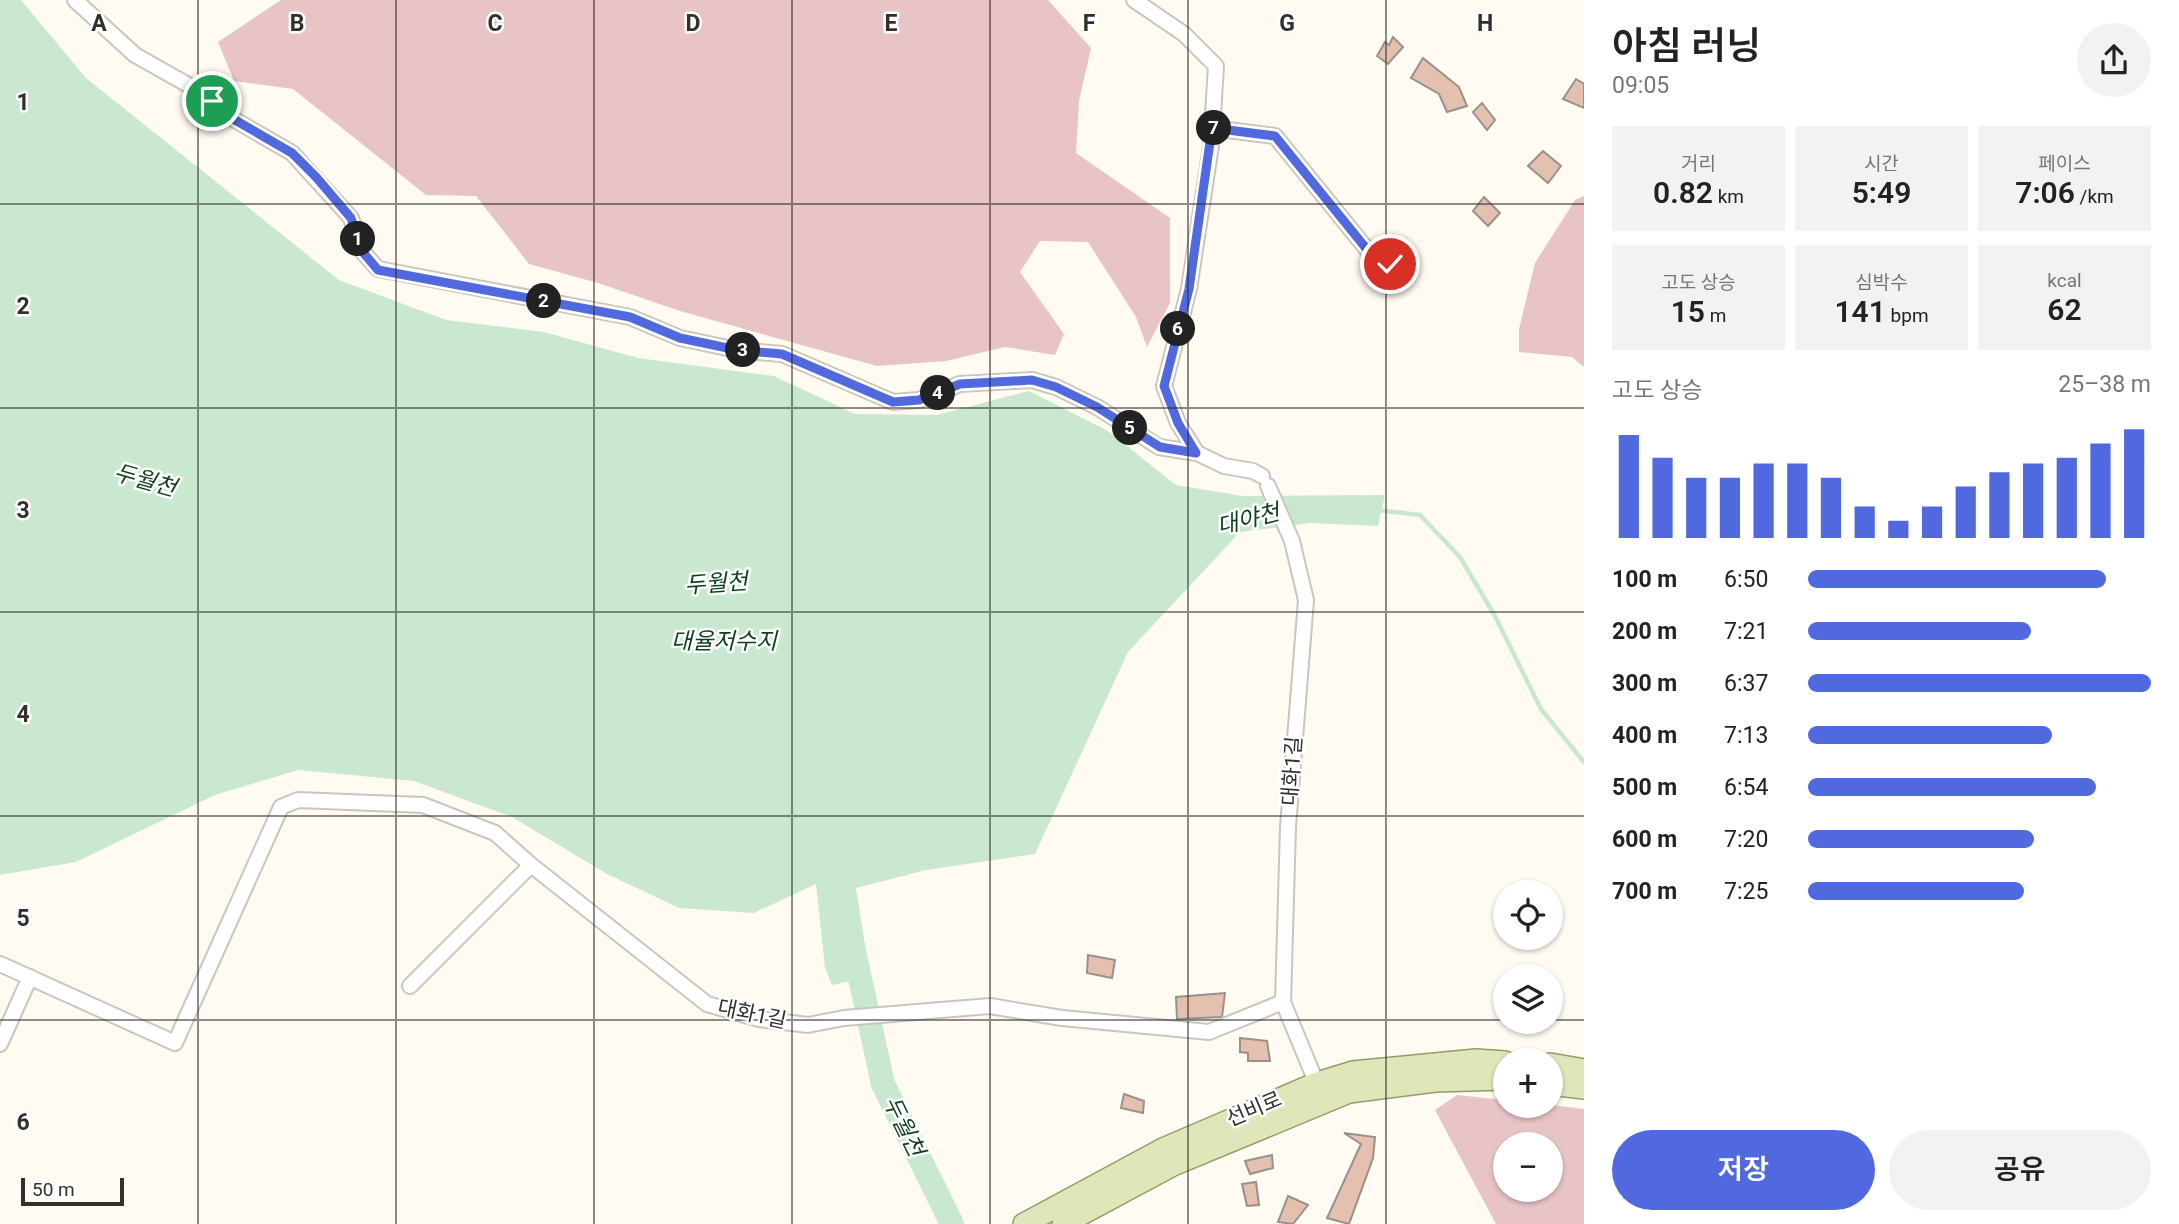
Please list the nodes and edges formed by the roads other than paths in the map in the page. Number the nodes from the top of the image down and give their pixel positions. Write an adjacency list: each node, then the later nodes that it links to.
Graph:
1 (75, 0): 5 (street)
2 (1135, 0): 3 (street)
3 (1212, 128): 4 (street); 5 (street)
4 (1378, 263)
5 (1196, 453): 10 (street, 대화1길)
6 (531, 865): 8 (street, 대화1길); 9 (street); 10 (street, 대화1길)
7 (0, 964): 8 (street)
8 (30, 977): 11 (street)
9 (410, 986)
10 (1283, 1002): 18 (street, 대화1길)
11 (0, 1044)
12 (1493, 1061): 18 (main road, 선비로)
13 (1563, 1066): 14 (main road)
14 (1584, 1070)
15 (1493, 1079): 18 (main road, 선비로)
16 (1563, 1086): 17 (main road)
17 (1584, 1088)
18 (1320, 1093): 19 (main road, 선비로); 20 (main road, 선비로)
19 (1024, 1224)
20 (1063, 1224)

